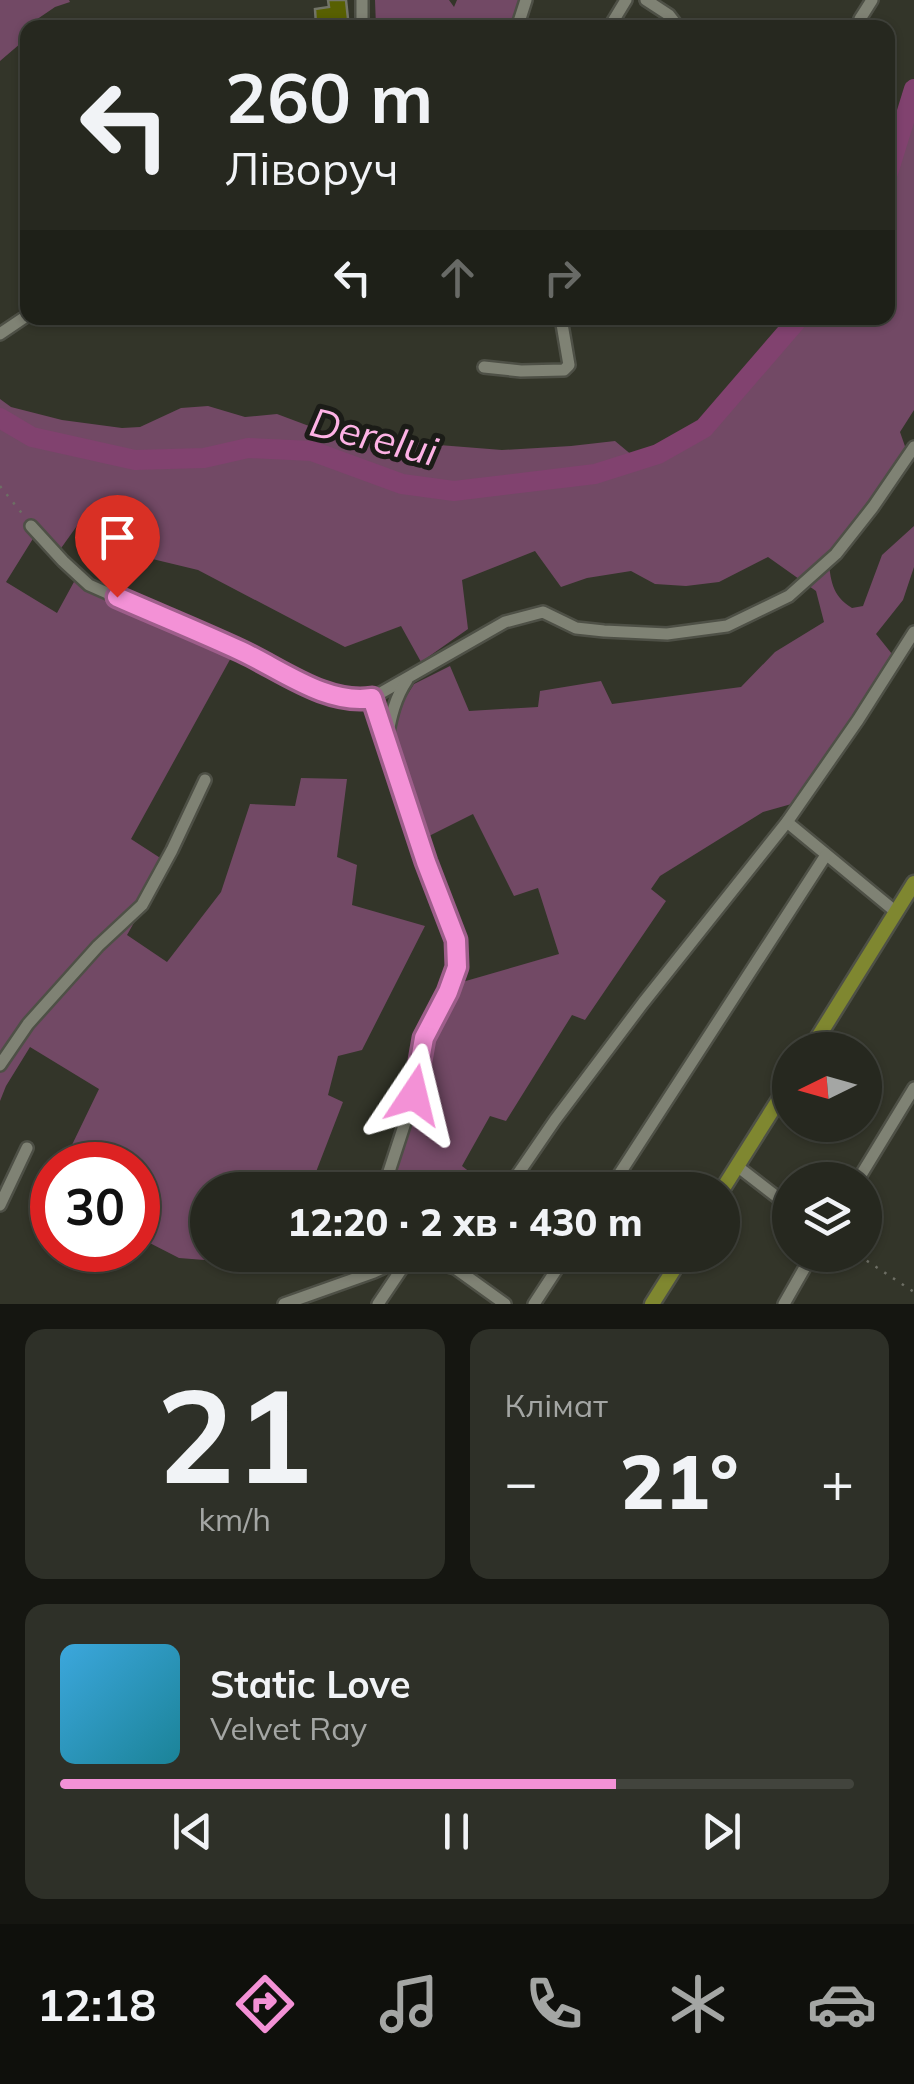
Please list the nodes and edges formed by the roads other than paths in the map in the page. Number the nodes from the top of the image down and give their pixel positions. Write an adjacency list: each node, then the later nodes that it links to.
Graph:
1 (646, 0): 4 (street)
2 (872, 0): 3 (street)
3 (860, 19)
4 (672, 20)
5 (562, 325): 6 (street)
6 (484, 367)
7 (914, 447): 10 (street)
8 (31, 526): 11 (street)
9 (914, 632): 14 (street)
10 (411, 674): 11 (street); 12 (street)
11 (372, 698): 12 (street)
12 (386, 742): 25 (street)
13 (205, 780): 19 (street)
14 (787, 822): 15 (street); 26 (street)
15 (826, 855): 17 (street); 27 (street)
16 (914, 884): 17 (main road)
17 (896, 912): 18 (main road)
18 (821, 1032)
19 (0, 1065)
20 (914, 1088): 23 (street)
21 (772, 1111): 24 (main road)
22 (27, 1148): 30 (street)
23 (869, 1162)
24 (738, 1166): 28 (main road); 29 (street)
25 (389, 1172)
26 (519, 1172)
27 (620, 1172)
28 (734, 1172)
29 (772, 1193)
30 (0, 1205)
31 (374, 1272): 37 (street)
32 (400, 1272): 38 (street)
33 (461, 1272): 39 (street)
34 (555, 1272): 40 (street)
35 (672, 1272): 41 (main road)
36 (802, 1272): 42 (street)
37 (284, 1304)
38 (378, 1304)
39 (505, 1304)
40 (534, 1304)
41 (652, 1304)
42 (784, 1304)

